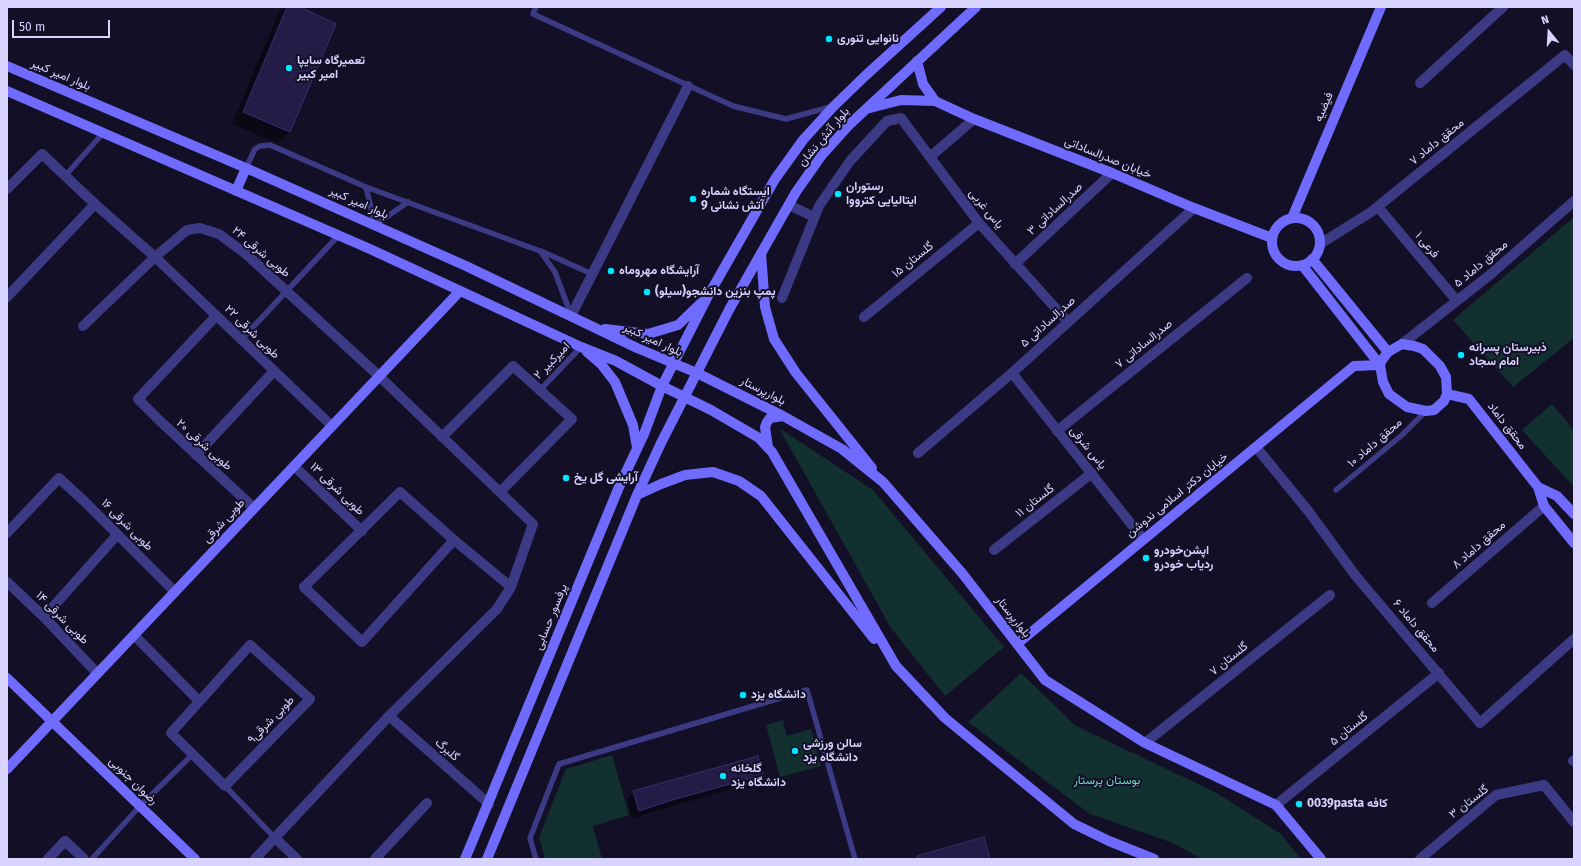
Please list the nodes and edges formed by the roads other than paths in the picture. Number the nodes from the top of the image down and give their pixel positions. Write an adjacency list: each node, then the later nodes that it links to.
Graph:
1 (536, 7): 10 (lane)
2 (941, 7): 13 (street, بلوار آتش نشان)
3 (976, 7): 6 (street, بلوار آتش نشان)
4 (1381, 7): 31 (street, فیضیه)
5 (1503, 7): 9 (street)
6 (918, 61): 12 (street); 14 (street, بلوار آتش نشان)
7 (1574, 65): 28 (street, محقق داماد ۷)
8 (7, 66): 18 (street, بلوار امیر کبیر)
9 (1420, 83)
10 (688, 86): 13 (lane); 43 (street)
11 (7, 91): 16 (street)
12 (935, 101): 14 (street); 15 (street, خیابان صدرالساداتی)
13 (833, 107): 47 (street, بلوار آتش نشان)
14 (866, 109): 27 (street, بلوار آتش نشان)
15 (974, 119): 17 (street); 19 (street, خیابان صدرالساداتی)
16 (103, 133): 20 (lane); 23 (street)
17 (930, 157): 30 (street, یاس غربی); 32 (street, یاس غربی)
18 (246, 168): 21 (lane); 23 (street); 33 (street, بلوار امیر کبیر)
19 (1112, 173): 29 (street, خیابان صدرالساداتی); 41 (street, صدرالساداتی ۳)
20 (65, 176): 22 (street, طوبی شرقی ۲۲); 26 (street, طوبی شرقی ۲۲)
21 (366, 187): 25 (lane); 33 (lane)
22 (7, 189)
23 (236, 191): 34 (street)
24 (1574, 201): 50 (street, محقق داماد ۵)
25 (408, 202): 33 (lane); 37 (lane)
26 (95, 204): 39 (street, طوبی شرقی ۲۲); 48 (street)
27 (789, 205): 30 (street); 38 (street, بلوار آتش نشان)
28 (1378, 207): 36 (street, محقق داماد ۷); 50 (street, فرعی ۱)
29 (1194, 208): 35 (street, خیابان صدرالساداتی); 54 (street, صدرالساداتی ۵)
30 (814, 216): 49 (street)
31 (1292, 218): 35 (street); 36 (street)
32 (979, 223): 41 (street, یاس غربی); 53 (street, گلستان ۱۵)
33 (375, 225): 52 (street, بلوار امیر کبیر)
34 (338, 236): 45 (lane); 46 (street)
35 (1272, 238): 42 (street)
36 (1320, 244): 40 (street)
37 (540, 251): 43 (lane); 52 (lane)
38 (761, 253): 64 (street, بلوار آتش نشان); 83 (street)
39 (155, 258): 45 (street, طوبی شرقی ۲۴); 51 (street, طوبی شرقی ۲۲); 55 (street, طوبی شرقی ۲۴)
40 (1312, 259): 42 (street); 60 (street)
41 (1015, 264): 54 (street, یاس غربی)
42 (1302, 265): 62 (street)
43 (592, 274): 52 (street)
44 (1247, 278): 74 (street, صدرالساداتی ۷)
45 (287, 291): 57 (lane); 66 (street, طوبی شرقی ۲۴)
46 (460, 291): 59 (street); 66 (street, طوبی شرقی)
47 (708, 296): 56 (street); 61 (street, بلوار آتش نشان)
48 (7, 297)
49 (782, 298)
50 (1457, 301): 58 (street, محقق داماد ۵)
51 (216, 316): 57 (street, طوبی شرقی ۲۲); 80 (street, طوبی شرقی ۲۰)
52 (571, 316): 56 (street, بلوار امیر کبیر)
53 (864, 317)
54 (1068, 322): 65 (street, صدرالساداتی ۵)
55 (83, 326)
56 (599, 328): 61 (street, بلوار امیر کبیر)
57 (241, 340): 63 (street, طوبی شرقی ۲۲)
58 (1402, 344): 60 (street); 69 (street)
59 (581, 347): 67 (street); 68 (lane, امیرکبیر ۲); 77 (street)
60 (1388, 352): 62 (street)
61 (674, 364): 64 (street, بلوار امیر کبیر); 67 (street, بلوار آتش نشان)
62 (1380, 365): 71 (street); 76 (street, خيابان دکتر اسلامی ندوشن)
63 (274, 371): 73 (street, طوبی شرقی ۲۲); 80 (street)
64 (697, 373): 70 (street, بلوار آتش نشان); 72 (street, بلوارپرستار)
65 (1012, 373): 74 (street, یاس شرقی); 79 (street, صدرالساداتی ۵)
66 (379, 376): 73 (street, طوبی شرقی); 75 (street, طوبی شرقی ۲۴)
67 (662, 386): 70 (street); 77 (street, پرفسور حسابی)
68 (540, 390): 75 (street); 86 (street)
69 (1447, 394): 71 (street); 84 (street, محقق داماد)
70 (684, 397): 78 (street); 87 (street)
71 (1426, 411): 85 (lane, محقق داماد ۱۰)
72 (783, 416): 78 (street); 83 (street, بلوارپرستار)
73 (332, 426): 81 (street, طوبی شرقی)
74 (1057, 431): 82 (street, یاس شرقی)
75 (442, 437): 86 (street, طوبی شرقی ۲۴)
76 (1256, 447): 94 (street, خيابان دکتر اسلامی ندوشن); 109 (street, محقق داماد ۶)
77 (637, 448): 119 (street, پرفسور حسابی)
78 (768, 448): 107 (street)
79 (918, 453)
80 (196, 455): 89 (street, طوبی شرقی ۲۰)
81 (294, 466): 89 (street, طوبی شرقی); 91 (street, طوبی شرقی ۱۳)
82 (1092, 473): 94 (street, یاس شرقی); 97 (street, گلستان ۱۱)
83 (884, 482): 106 (street, بلوارپرستار)
84 (1538, 487): 88 (street, محقق داماد); 90 (street, محقق داماد)
85 (1336, 490)
86 (500, 492): 99 (street, طوبی شرقی ۲۴)
87 (637, 495): 107 (street); 132 (street)
88 (1544, 506): 96 (street, محقق داماد); 102 (street, محقق داماد ۸)
89 (254, 508): 100 (street, طوبی شرقی)
90 (1573, 510)
91 (362, 531): 95 (street); 95 (street)
92 (7, 533): 93 (street, طوبی شرقی ۱۶)
93 (117, 535): 100 (street, طوبی شرقی ۱۶); 103 (street)
94 (1143, 539): 106 (street, خيابان دکتر اسلامی ندوشن)
95 (454, 540): 99 (street)
96 (1574, 543)
97 (994, 550)
98 (8, 585): 103 (street, طوبی شرقی ۱۴)
99 (510, 587): 112 (street)
100 (175, 592): 104 (street, طوبی شرقی)
101 (1330, 595): 114 (street, گلستان ۷)
102 (1432, 603)
103 (44, 617): 108 (street, طوبی شرقی ۱۴)
104 (134, 634): 108 (street, طوبی شرقی); 111 (street)
105 (1574, 639): 109 (street, محقق داماد ۶)
106 (1016, 644): 114 (street, بلوارپرستار)
107 (896, 666): 135 (street)
108 (97, 673): 113 (street, طوبی شرقی)
109 (1439, 674): 120 (street, گلستان ۵)
110 (7, 678): 113 (street, رضوان جنوبی)
111 (199, 701): 115 (street, طوبی شرقی۹); 117 (street, طوبی شرقی۹)
112 (389, 716): 119 (street, گلبرگ); 123 (street)
113 (52, 721): 116 (street, طوبی شرقی); 121 (street, رضوان جنوبی)
114 (1145, 743): 120 (street, بلوارپرستار)
115 (193, 754): 117 (street, طوبی شرقی۹); 121 (lane)
116 (7, 769)
117 (225, 786): 123 (lane)
118 (427, 803): 130 (street)
119 (489, 804): 131 (street, پرفسور حسابی)
120 (1276, 805): 136 (street, بلوارپرستار)
121 (140, 806): 126 (lane); 127 (street, رضوان جنوبی)
122 (1574, 822): 137 (street, گلستان ۳)
123 (275, 838): 128 (street); 129 (street)
124 (48, 859): 125 (street)
125 (84, 859)
126 (92, 859)
127 (195, 859)
128 (255, 859)
129 (297, 859)
130 (375, 859)
131 (465, 859)
132 (488, 859)
133 (536, 859): 134 (lane)
134 (855, 859)
135 (1154, 859)
136 (1321, 859)
137 (1420, 859)

